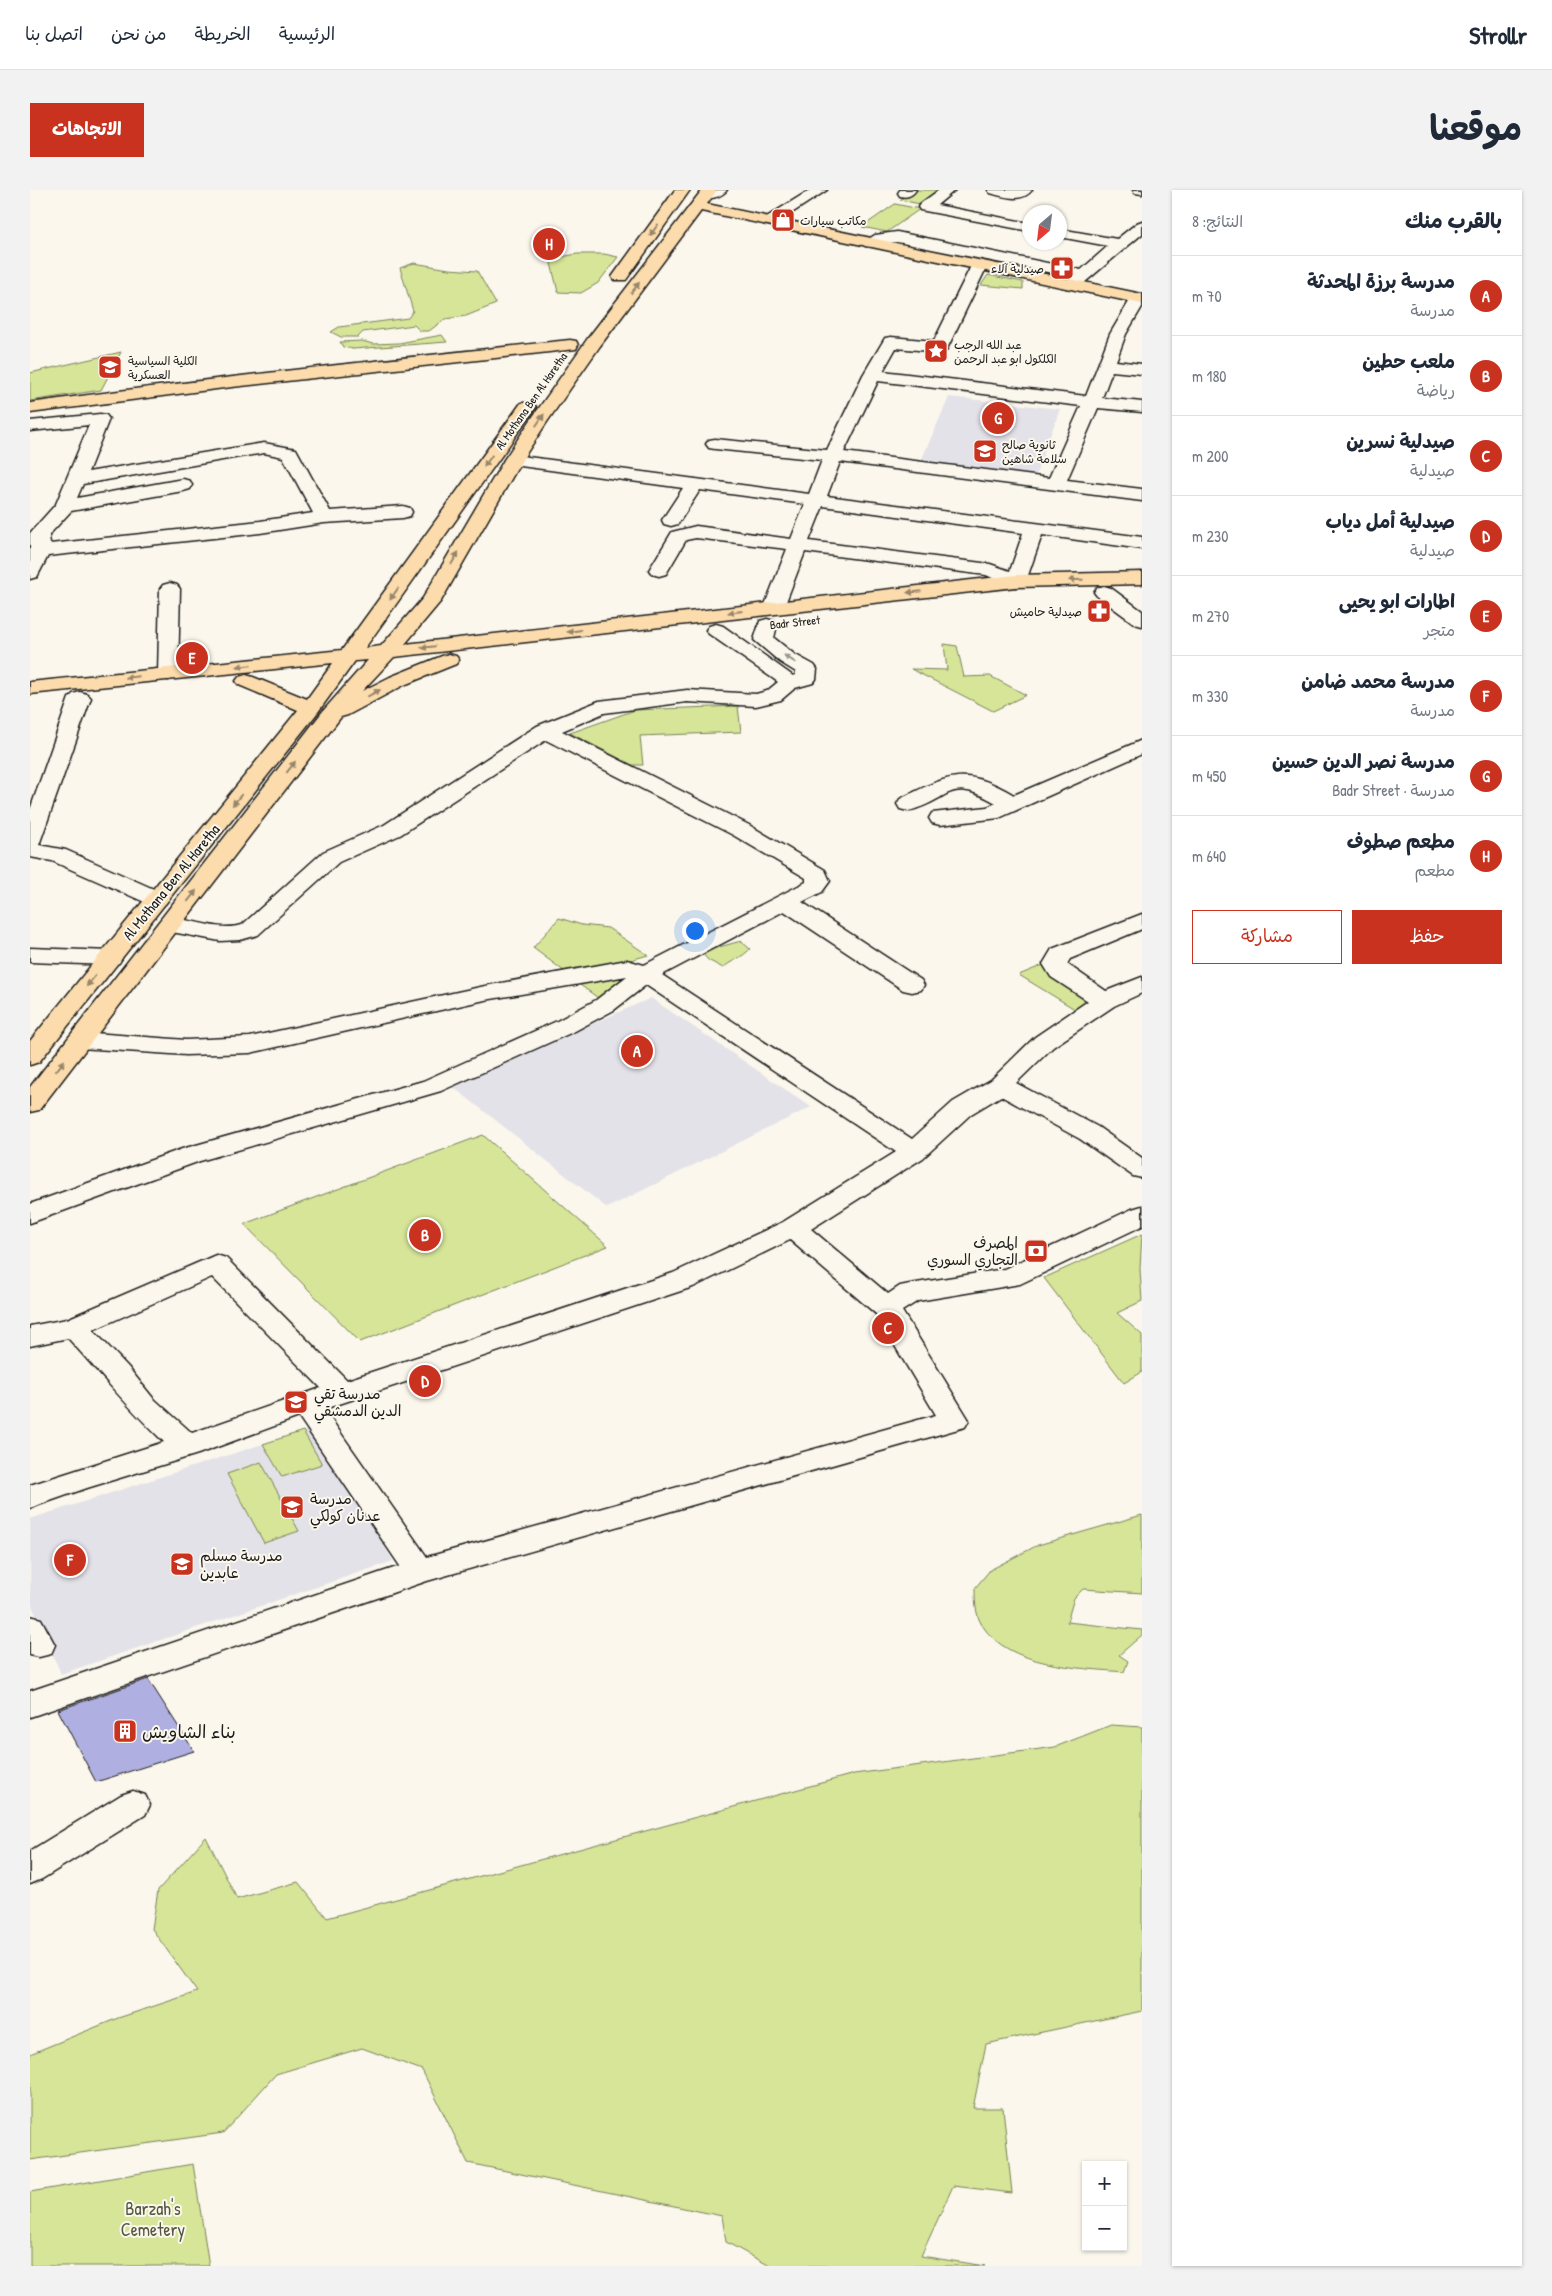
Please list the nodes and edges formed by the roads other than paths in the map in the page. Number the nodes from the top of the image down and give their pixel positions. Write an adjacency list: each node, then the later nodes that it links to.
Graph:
1 (683, 190): 15 (main road, one-way to 15)
2 (820, 190): 7 (street)
3 (948, 190): 8 (street)
4 (995, 190): 5 (street)
5 (1025, 190)
6 (708, 195): 7 (main road); 30 (main road, Al Mothana Ben Al Haretha, one-way to 6)
7 (770, 221): 11 (main road)
8 (1022, 225)
9 (1142, 226): 12 (street)
10 (1067, 234): 12 (street)
11 (870, 243): 13 (main road); 14 (street)
12 (1120, 244): 14 (street)
13 (979, 266): 14 (main road); 22 (street)
14 (1078, 280): 16 (main road)
15 (612, 287)
16 (1140, 299): 20 (street)
17 (580, 331): 18 (main road, Al Mothana Ben Al Haretha)
18 (570, 346): 19 (main road, Al Mothana Ben Al Haretha); 26 (main road)
19 (558, 362)
20 (1106, 365): 21 (street); 24 (street)
21 (1142, 369)
22 (872, 375): 24 (street); 29 (street)
23 (536, 394): 53 (main road, Al Mothana Ben Al Haretha, one-way to 53)
24 (1092, 402): 25 (street); 33 (street)
25 (1142, 407)
26 (30, 408)
27 (30, 426): 31 (street)
28 (715, 444): 29 (street)
29 (833, 456): 33 (street); 36 (street)
30 (513, 460): 32 (street); 52 (main road, Al Mothana Ben Al Haretha, one-way to 30)
31 (76, 480): 37 (street); 39 (street)
32 (695, 484): 36 (street); 40 (street)
33 (1056, 484): 35 (street)
34 (182, 485): 37 (street)
35 (1142, 495)
36 (814, 500): 41 (street); 44 (street)
37 (65, 506): 42 (street)
38 (403, 512): 39 (street)
39 (324, 517): 42 (street)
40 (671, 520)
41 (1034, 530): 43 (street); 48 (street)
42 (37, 538): 46 (street)
43 (1142, 543)
44 (799, 545): 45 (street); 48 (street); 54 (street)
45 (659, 570)
46 (30, 573)
47 (1142, 578): 48 (main road, Badr Street, one-way to 48)
48 (1016, 581): 54 (main road, Badr Street, one-way to 54)
49 (170, 589): 64 (street)
50 (1104, 592): 51 (main road, Badr Street); 54 (main road, Badr Street); 55 (street)
51 (1142, 593)
52 (431, 601): 57 (main road); 59 (main road, Al Mothana Ben Al Haretha)
53 (381, 613): 61 (main road); 62 (main road, Al Mothana Ben Al Haretha)
54 (770, 616): 56 (main road, Badr Street); 58 (main road, Badr Street, one-way to 58); 66 (street, one-way to 54)
55 (1142, 620)
56 (716, 630): 58 (main road, Badr Street); 66 (street)
57 (467, 643): 58 (main road, Badr Street); 59 (main road, Badr Street, one-way to 59)
58 (522, 644): 60 (main road, Badr Street)
59 (388, 651): 62 (main road, Badr Street); 63 (main road, Al Mothana Ben Al Haretha)
60 (449, 660): 63 (main road); 70 (main road, one-way to 60)
61 (291, 662): 62 (main road); 64 (main road, one-way to 64)
62 (344, 662): 63 (main road); 65 (main road); 70 (main road, Al Mothana Ben Al Haretha)
63 (373, 667): 70 (main road, Al Mothana Ben Al Haretha)
64 (168, 674): 67 (main road, one-way to 67)
65 (246, 681): 68 (main road); 70 (main road)
66 (788, 684): 71 (street)
67 (30, 688)
68 (80, 698): 69 (main road); 76 (street)
69 (30, 703)
70 (321, 712): 78 (main road, Al Mothana Ben Al Haretha, one-way to 78); 81 (main road, one-way to 70)
71 (545, 731): 79 (street); 81 (street)
72 (1142, 746): 74 (street)
73 (908, 804): 74 (street)
74 (1015, 804): 75 (street)
75 (940, 818)
76 (30, 842)
77 (30, 850): 78 (street)
78 (157, 899): 83 (main road, Al Mothana Ben Al Haretha)
79 (785, 901): 84 (street); 86 (street)
80 (1142, 922): 87 (street)
81 (169, 925): 88 (main road)
82 (30, 955): 83 (street)
83 (110, 958): 89 (main road, Al Mothana Ben Al Haretha, one-way to 89)
84 (645, 974): 88 (street); 92 (street); 94 (street)
85 (1142, 984): 87 (street)
86 (912, 985)
87 (1105, 1001): 90 (street)
88 (80, 1040): 91 (main road, one-way to 88)
89 (30, 1057)
90 (1000, 1085): 92 (street); 93 (street)
91 (30, 1104)
92 (914, 1152): 96 (street)
93 (1142, 1170)
94 (30, 1214)
95 (1142, 1215): 97 (street)
96 (793, 1228): 97 (street); 100 (street)
97 (886, 1308): 104 (street)
98 (74, 1327): 99 (street); 100 (street); 102 (street)
99 (30, 1336)
100 (342, 1392): 101 (street)
101 (305, 1404): 102 (street); 104 (street)
102 (187, 1446): 103 (street)
103 (30, 1497)
104 (420, 1571): 105 (street)
105 (30, 1704)
106 (133, 1805): 107 (street)
107 (30, 1869)

